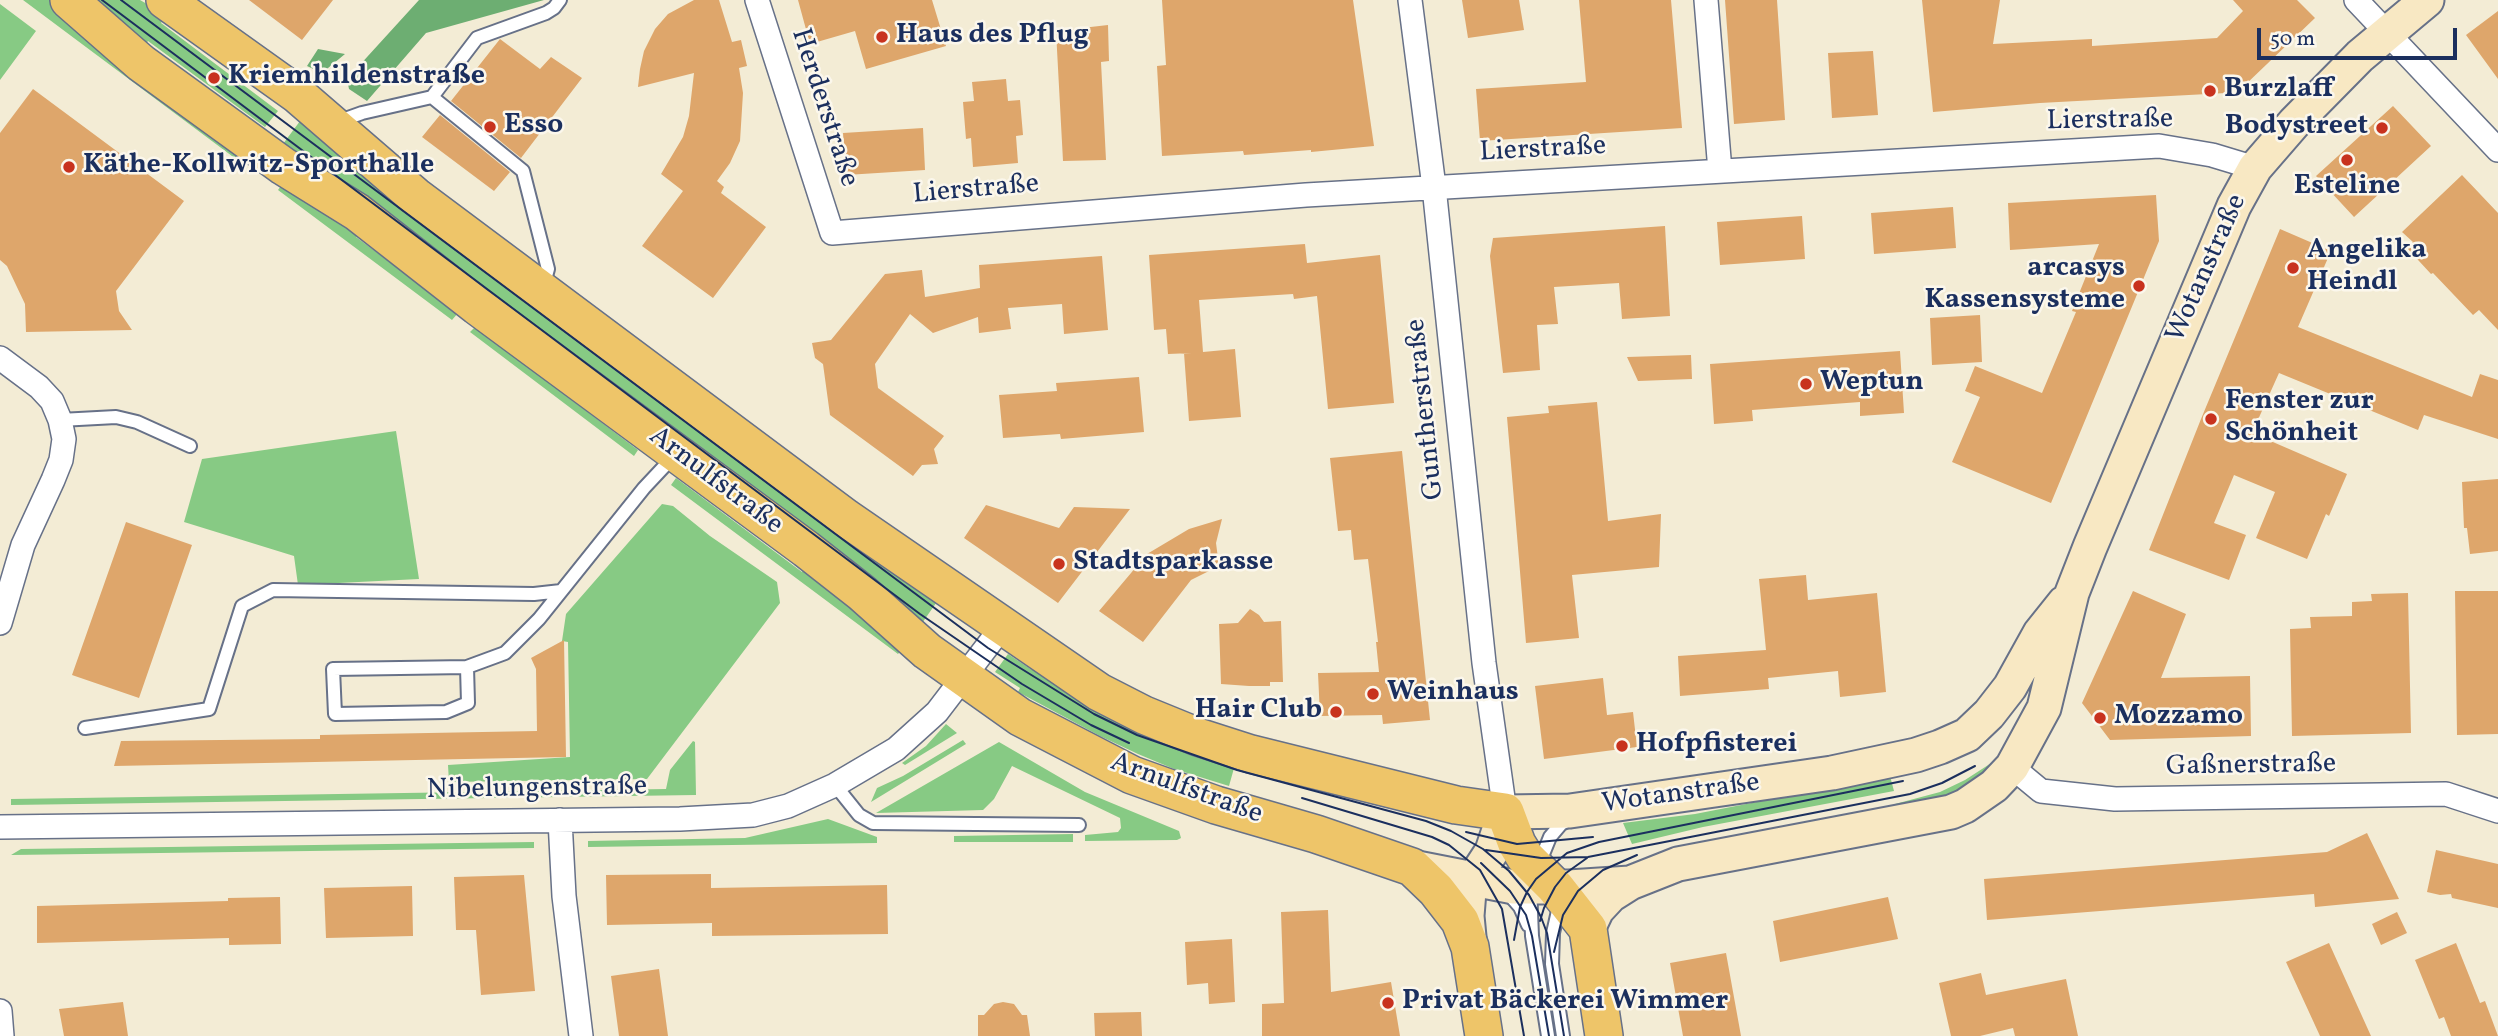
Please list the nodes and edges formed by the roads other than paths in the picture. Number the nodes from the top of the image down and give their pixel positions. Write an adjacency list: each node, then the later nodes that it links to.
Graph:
1 (69, 0): 21 (main road, Arnulfstraße)
2 (165, 0): 11 (main road, Arnulfstraße)
3 (561, 0): 10 (lane)
4 (757, 0): 16 (street, Herderstraße)
5 (1410, 0): 15 (street, Guntherstraße)
6 (1706, 0): 14 (street)
7 (2356, 0): 9 (street)
8 (2427, 0): 9 (main road, Wotanstraße)
9 (2387, 33): 12 (street); 13 (main road, Wotanstraße)
10 (432, 97): 11 (lane); 17 (lane)
11 (337, 129): 17 (main road, Arnulfstraße)
12 (2498, 150)
13 (2255, 168): 14 (street, Lierstraße); 24 (main road, Wotanstraße)
14 (1720, 171): 15 (street, Lierstraße)
15 (1434, 187): 16 (street, Lierstraße); 34 (street, Guntherstraße)
16 (832, 233)
17 (542, 291): 26 (main road, Arnulfstraße)
18 (0, 358): 19 (street)
19 (60, 420): 20 (lane); 22 (street)
20 (190, 446)
21 (676, 453): 23 (lane); 28 (main road, Arnulfstraße)
22 (6, 582): 25 (street)
23 (561, 591): 27 (lane); 29 (lane)
24 (2072, 593): 30 (main road, Wotanstraße); 32 (main road, Wotanstraße)
25 (0, 623)
26 (1002, 627): 28 (street, Nibelungenstraße); 34 (main road, Arnulfstraße)
27 (467, 667): 27 (lane)
28 (965, 678): 31 (street, Nibelungenstraße); 38 (main road, Arnulfstraße)
29 (85, 728)
30 (2012, 767): 33 (street, Gaßnerstraße); 40 (main road, Wotanstraße)
31 (835, 785): 35 (street, Nibelungenstraße); 36 (lane)
32 (1598, 807): 34 (main road, Wotanstraße); 41 (lane)
33 (2498, 811)
34 (1505, 812): 39 (main road); 41 (main road)
35 (560, 820): 37 (street, Nibelungenstraße); 47 (street)
36 (1079, 824)
37 (0, 827)
38 (1412, 867): 39 (main road, Arnulfstraße); 44 (main road, Arnulfstraße)
39 (1485, 882): 41 (main road, Arnulfstraße); 43 (lane); 44 (main road)
40 (1630, 883): 41 (main road, Wotanstraße); 42 (main road, Wotanstraße)
41 (1551, 885): 42 (main road); 43 (lane); 50 (lane)
42 (1588, 929): 51 (main road)
43 (1532, 936): 49 (lane)
44 (1470, 947): 48 (main road, Arnulfstraße)
45 (0, 1011): 46 (street)
46 (2, 1036)
47 (581, 1036)
48 (1485, 1036)
49 (1548, 1036)
50 (1563, 1036)
51 (1604, 1036)

